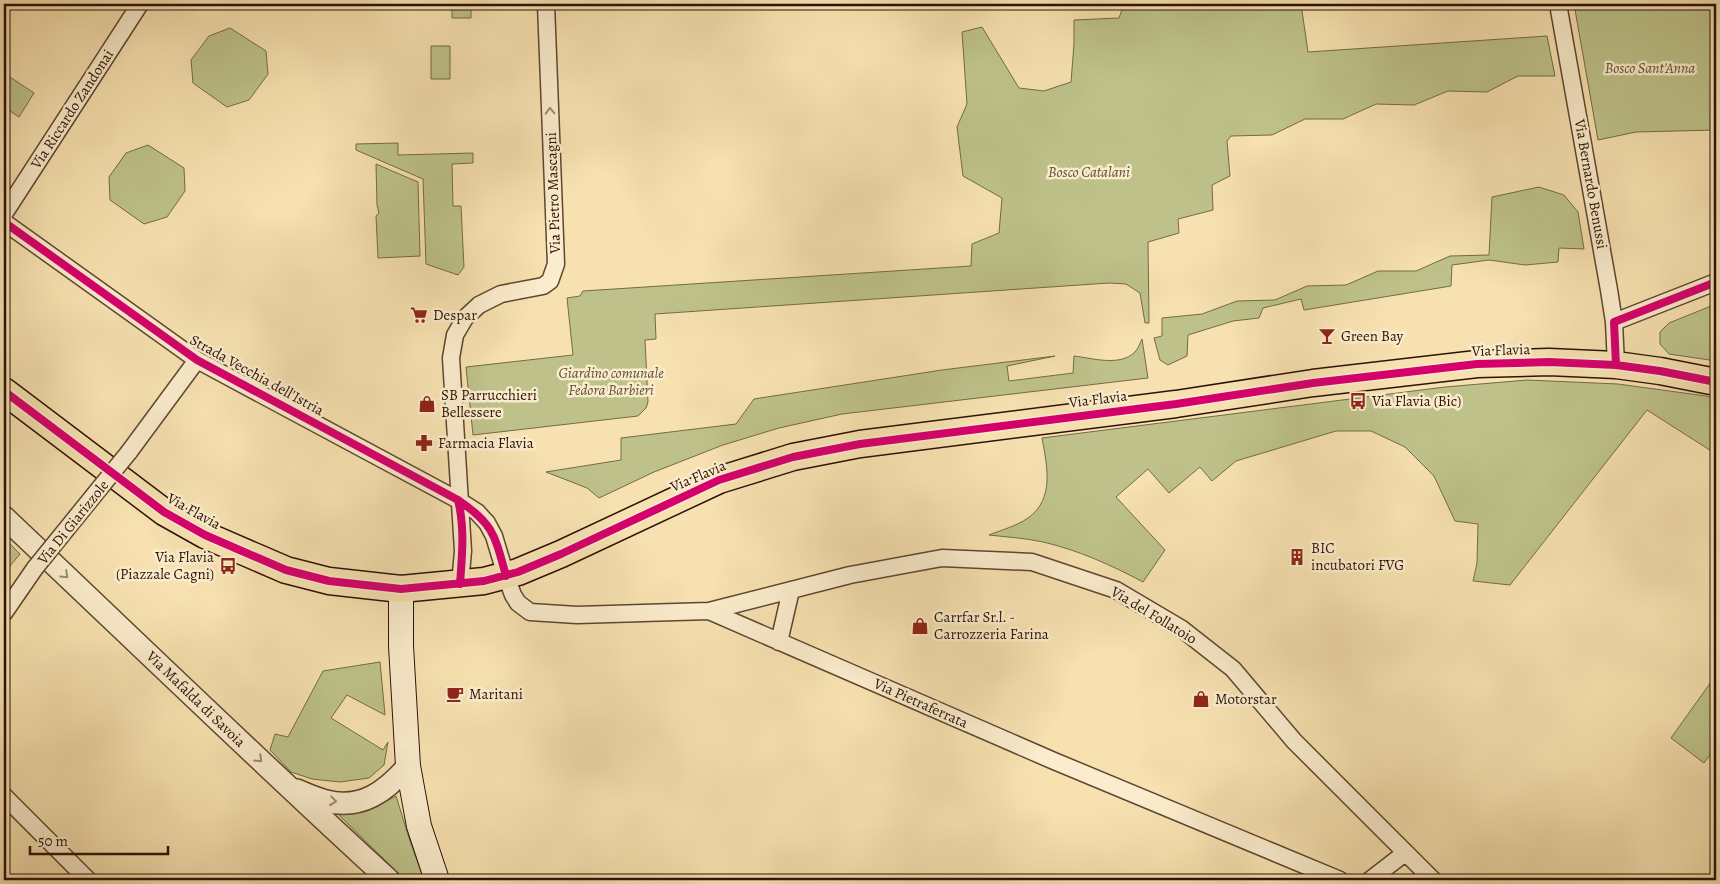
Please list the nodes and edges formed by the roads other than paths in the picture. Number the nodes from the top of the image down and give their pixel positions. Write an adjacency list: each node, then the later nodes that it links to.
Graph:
1 (140, 4): 4 (street, Via Riccardo Zandonai)
2 (546, 4): 12 (street, Via Pietro Mascagni, one-way to 2)
3 (1558, 4): 7 (street, Via Bernardo Benussi)
4 (4, 214)
5 (4, 222): 8 (street, Strada Vecchia dell'Istria)
6 (1716, 282): 7 (street)
7 (1614, 322): 9 (street, Via Bernardo Benussi)
8 (197, 360): 12 (street, Strada Vecchia dell'Istria); 18 (street, Via Di Giarizzole, bridge)
9 (1616, 366): 10 (main road, Via Flavia); 14 (main road, Via Flavia)
10 (1716, 382)
11 (4, 391): 16 (main road, Via Flavia)
12 (458, 500): 14 (street, Strada Vecchia dell'Istria); 15 (street, Via Pietro Mascagni)
13 (4, 517): 22 (street, Via Mafalda di Savoia, one-way to 22)
14 (506, 576): 15 (main road, Via Flavia); 19 (street, Via Pietraferrata)
15 (460, 584): 16 (main road, Via Flavia)
16 (401, 589): 21 (main road)
17 (791, 590): 19 (street, Via del Follatoio); 20 (street); 24 (street, Via del Follatoio)
18 (5, 609)
19 (709, 611): 20 (street, Via Pietraferrata)
20 (779, 642): 28 (street, Via Pietraferrata)
21 (408, 766): 22 (street, one-way to 21); 27 (main road)
22 (287, 787): 26 (street, Via Mafalda di Savoia)
23 (4, 796): 25 (street)
24 (1404, 853): 29 (street); 30 (street, Via del Follatoio)
25 (88, 880)
26 (389, 880)
27 (437, 880)
28 (1340, 880)
29 (1370, 880)
30 (1433, 880)

